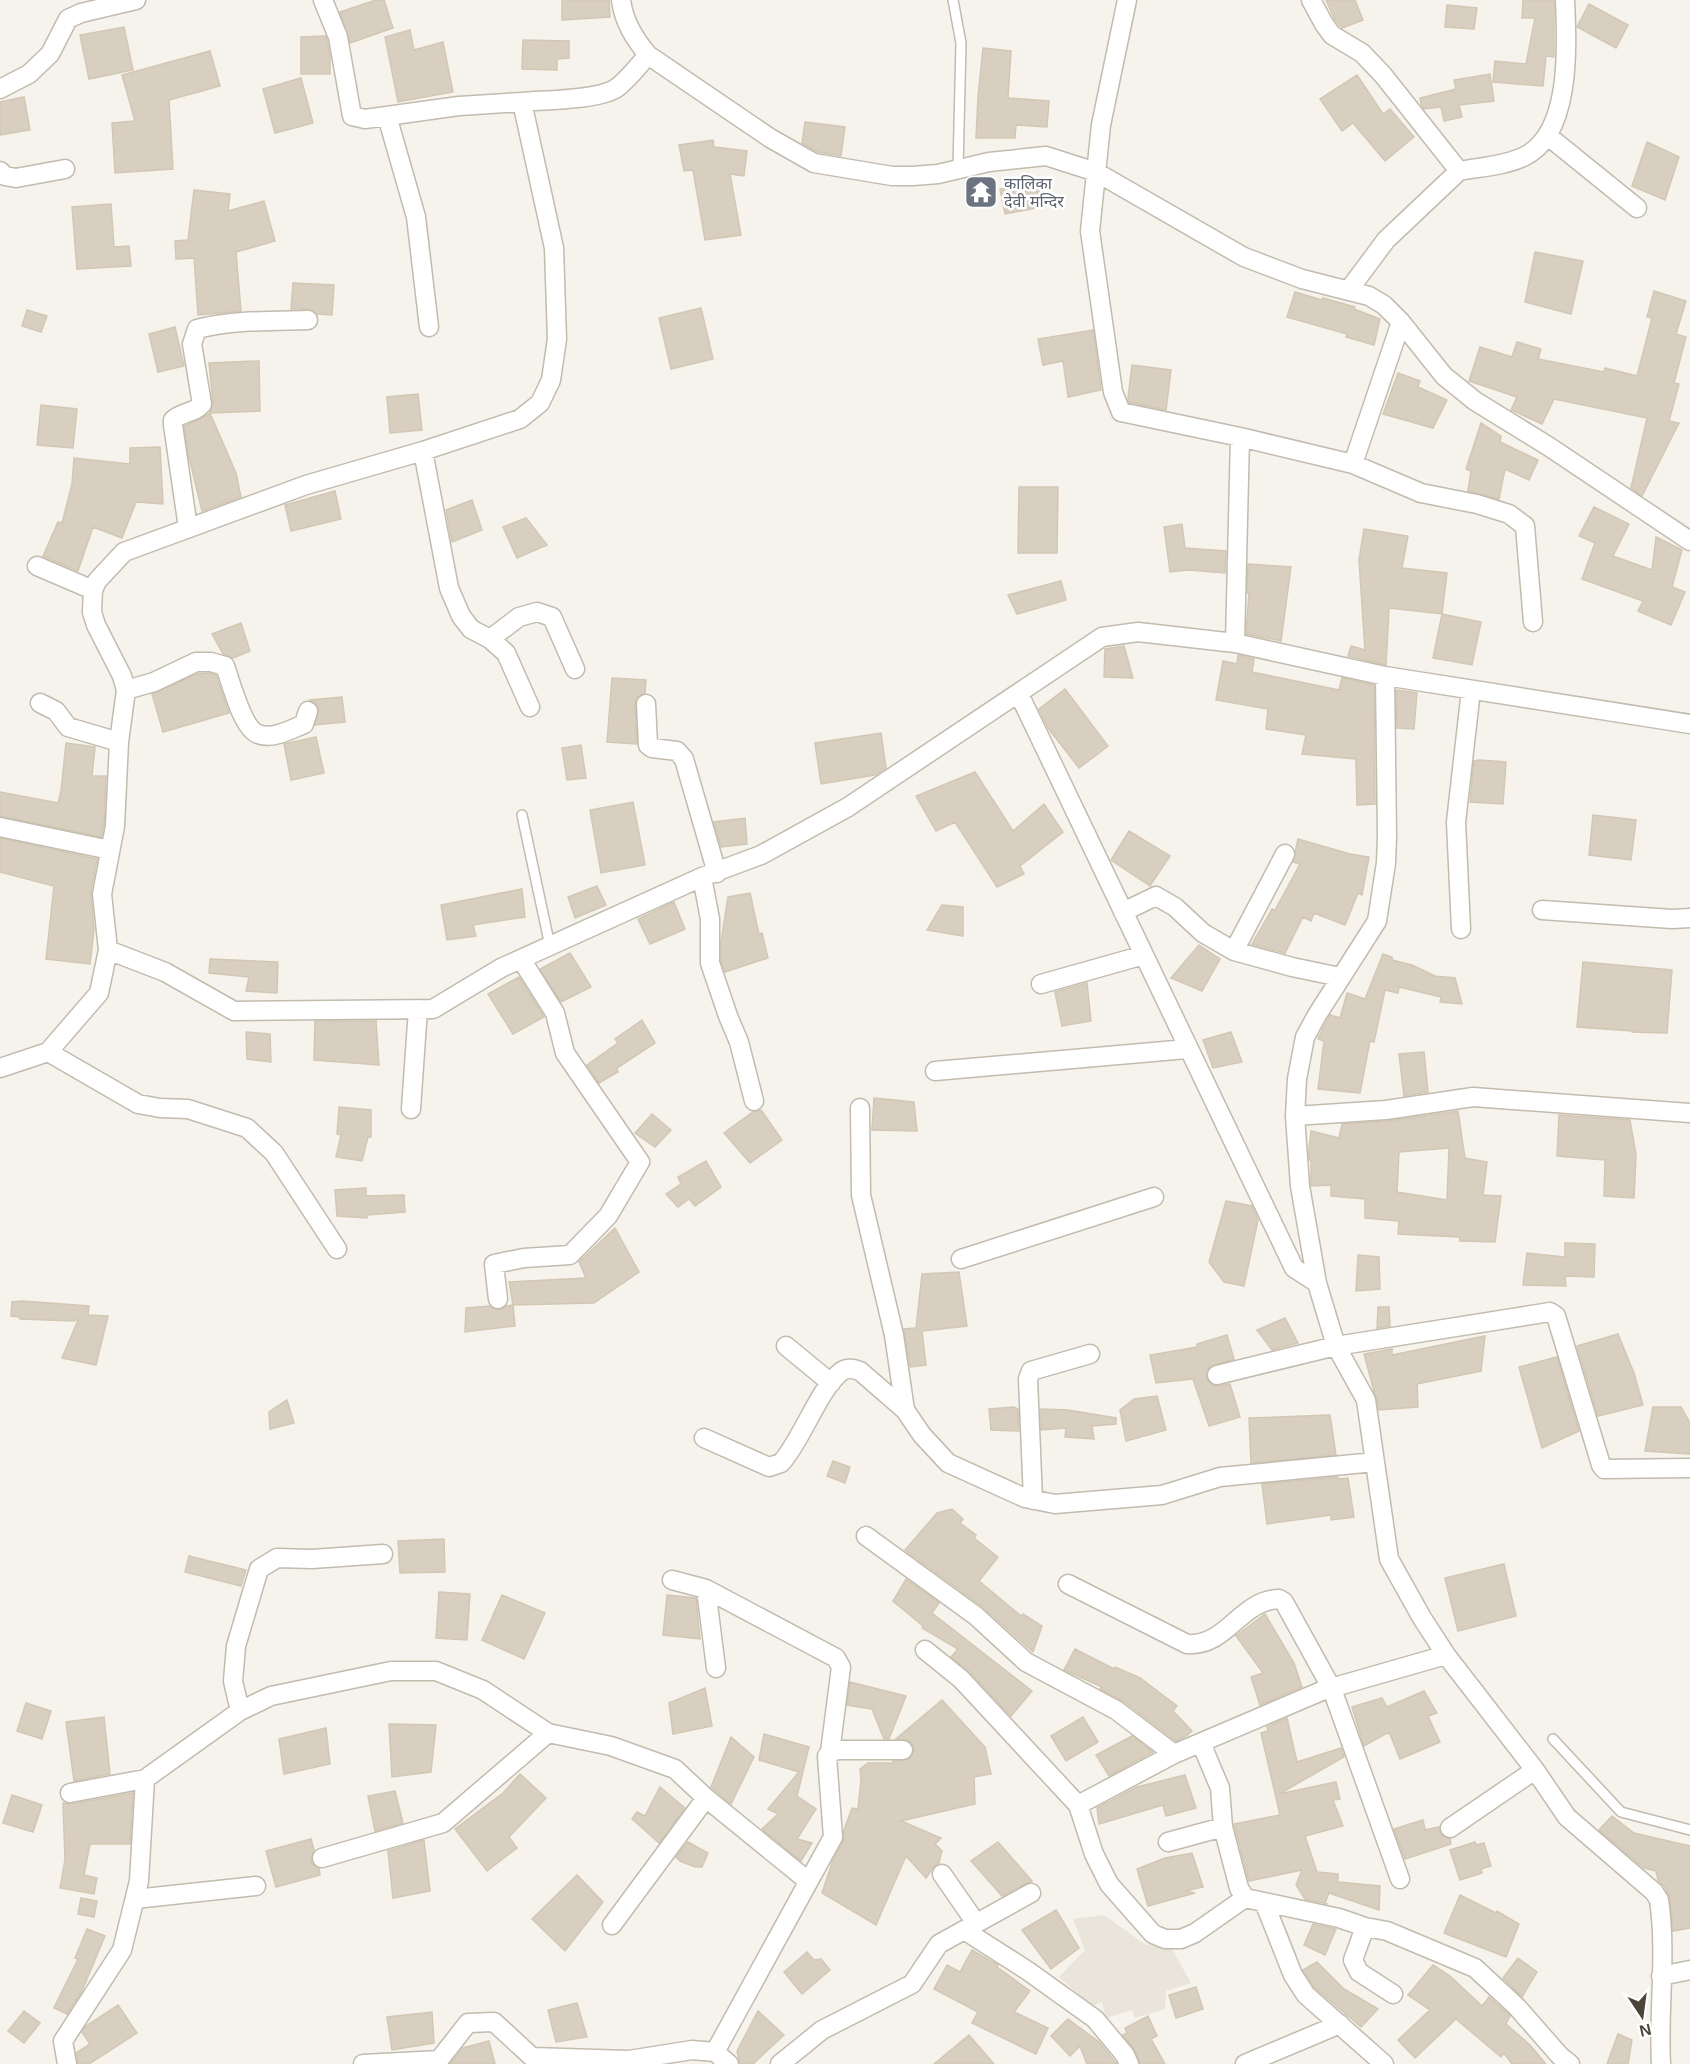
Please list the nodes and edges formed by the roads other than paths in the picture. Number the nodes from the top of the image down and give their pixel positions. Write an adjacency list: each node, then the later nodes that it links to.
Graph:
1 (136, 0): 9 (street)
2 (323, 0): 11 (street)
3 (621, 0): 8 (street)
4 (953, 0): 13 (lane)
5 (1127, 0): 17 (street)
6 (1311, 0): 16 (street)
7 (1565, 0): 12 (street)
8 (648, 55): 10 (street); 13 (street)
9 (0, 89)
10 (522, 102): 11 (street); 24 (street)
11 (387, 116): 22 (street)
12 (1548, 136): 16 (street); 18 (street)
13 (958, 168): 17 (street)
14 (65, 169): 15 (street)
15 (0, 171)
16 (1459, 171): 19 (street)
17 (1096, 172): 19 (street); 23 (street)
18 (1637, 208)
19 (1348, 291): 21 (street)
20 (308, 320): 26 (street)
21 (1401, 322): 25 (street); 27 (street)
22 (429, 327)
23 (1240, 437): 25 (street); 32 (street)
24 (423, 452): 26 (street); 31 (street)
25 (1353, 464): 30 (street)
26 (188, 528): 29 (street)
27 (1690, 541)
28 (37, 566): 29 (street)
29 (93, 590): 35 (street)
30 (1533, 622)
31 (490, 639): 33 (street); 40 (street)
32 (1235, 643): 34 (street); 37 (street)
33 (575, 669)
34 (1384, 676): 36 (street); 58 (street)
35 (126, 690): 41 (street); 43 (street)
36 (1471, 690): 42 (street); 52 (street)
37 (1018, 694): 48 (street); 50 (street)
38 (40, 704): 43 (street)
39 (646, 704): 48 (street)
40 (530, 707)
41 (308, 711)
42 (1690, 724)
43 (119, 742): 46 (street)
44 (522, 814): 53 (lane)
45 (0, 827): 46 (street)
46 (110, 850): 54 (street)
47 (1285, 854): 55 (street)
48 (710, 875): 53 (street); 65 (street)
49 (1542, 910): 51 (street)
50 (1123, 912): 55 (street); 56 (street)
51 (1690, 918)
52 (1461, 929)
53 (550, 946): 57 (street)
54 (108, 950): 60 (street); 62 (street)
55 (1234, 951): 58 (street)
56 (1144, 955): 59 (street); 61 (street)
57 (521, 959): 60 (street); 74 (street)
58 (1340, 977): 69 (street)
59 (1041, 984)
60 (418, 1009): 67 (street)
61 (1187, 1049): 64 (street); 73 (street)
62 (48, 1052): 63 (street); 71 (street)
63 (0, 1068)
64 (935, 1071)
65 (754, 1101)
66 (860, 1108): 80 (street)
67 (411, 1109)
68 (1690, 1113): 69 (street)
69 (1295, 1116): 73 (street)
70 (1154, 1197): 72 (street)
71 (337, 1249)
72 (961, 1259)
73 (1317, 1283): 76 (street)
74 (498, 1299)
75 (786, 1346): 79 (street)
76 (1336, 1346): 78 (street); 82 (street); 83 (street)
77 (1090, 1354): 84 (street)
78 (1217, 1375)
79 (831, 1383): 80 (street); 81 (street)
80 (904, 1410): 84 (street)
81 (704, 1438)
82 (1375, 1462): 84 (street); 91 (street)
83 (1690, 1468)
84 (1033, 1500)
85 (866, 1536): 100 (street)
86 (382, 1554): 94 (street)
87 (672, 1580): 89 (street)
88 (1068, 1584): 93 (street)
89 (706, 1588): 92 (street); 99 (street)
90 (925, 1650): 105 (street)
91 (1446, 1655): 93 (street); 101 (street)
92 (716, 1668)
93 (1332, 1689): 97 (street); 112 (street)
94 (240, 1711): 95 (street); 102 (street)
95 (548, 1733): 104 (street); 110 (street)
96 (1553, 1739): 108 (lane)
97 (1201, 1743): 100 (street); 106 (street)
98 (903, 1750): 99 (street)
99 (830, 1752): 113 (street)
100 (1174, 1754): 105 (street)
101 (1535, 1770): 107 (street); 123 (street)
102 (145, 1779): 103 (street); 117 (street)
103 (70, 1793)
104 (706, 1798): 113 (street); 119 (street)
105 (1078, 1804): 116 (street)
106 (1223, 1827): 109 (street); 116 (street)
107 (1450, 1828)
108 (1690, 1830)
109 (1168, 1842)
110 (322, 1858)
111 (942, 1874): 120 (street)
112 (1400, 1879)
113 (808, 1881): 126 (street)
114 (256, 1886): 117 (street)
115 (1031, 1893): 120 (street)
116 (1245, 1898): 118 (street)
117 (135, 1899): 127 (street)
118 (1264, 1902): 121 (street); 125 (street)
119 (612, 1925)
120 (970, 1927): 130 (street); 131 (street)
121 (1365, 1927): 124 (street); 134 (street)
122 (1690, 1970): 123 (street)
123 (1661, 1976): 135 (street)
124 (1393, 1994)
125 (1340, 2024): 132 (street); 133 (street)
126 (715, 2052): 128 (street); 129 (street)
127 (67, 2064)
128 (363, 2064)
129 (729, 2064)
130 (780, 2064)
131 (1129, 2064)
132 (1245, 2064)
133 (1384, 2064)
134 (1570, 2064)
135 (1660, 2064)

